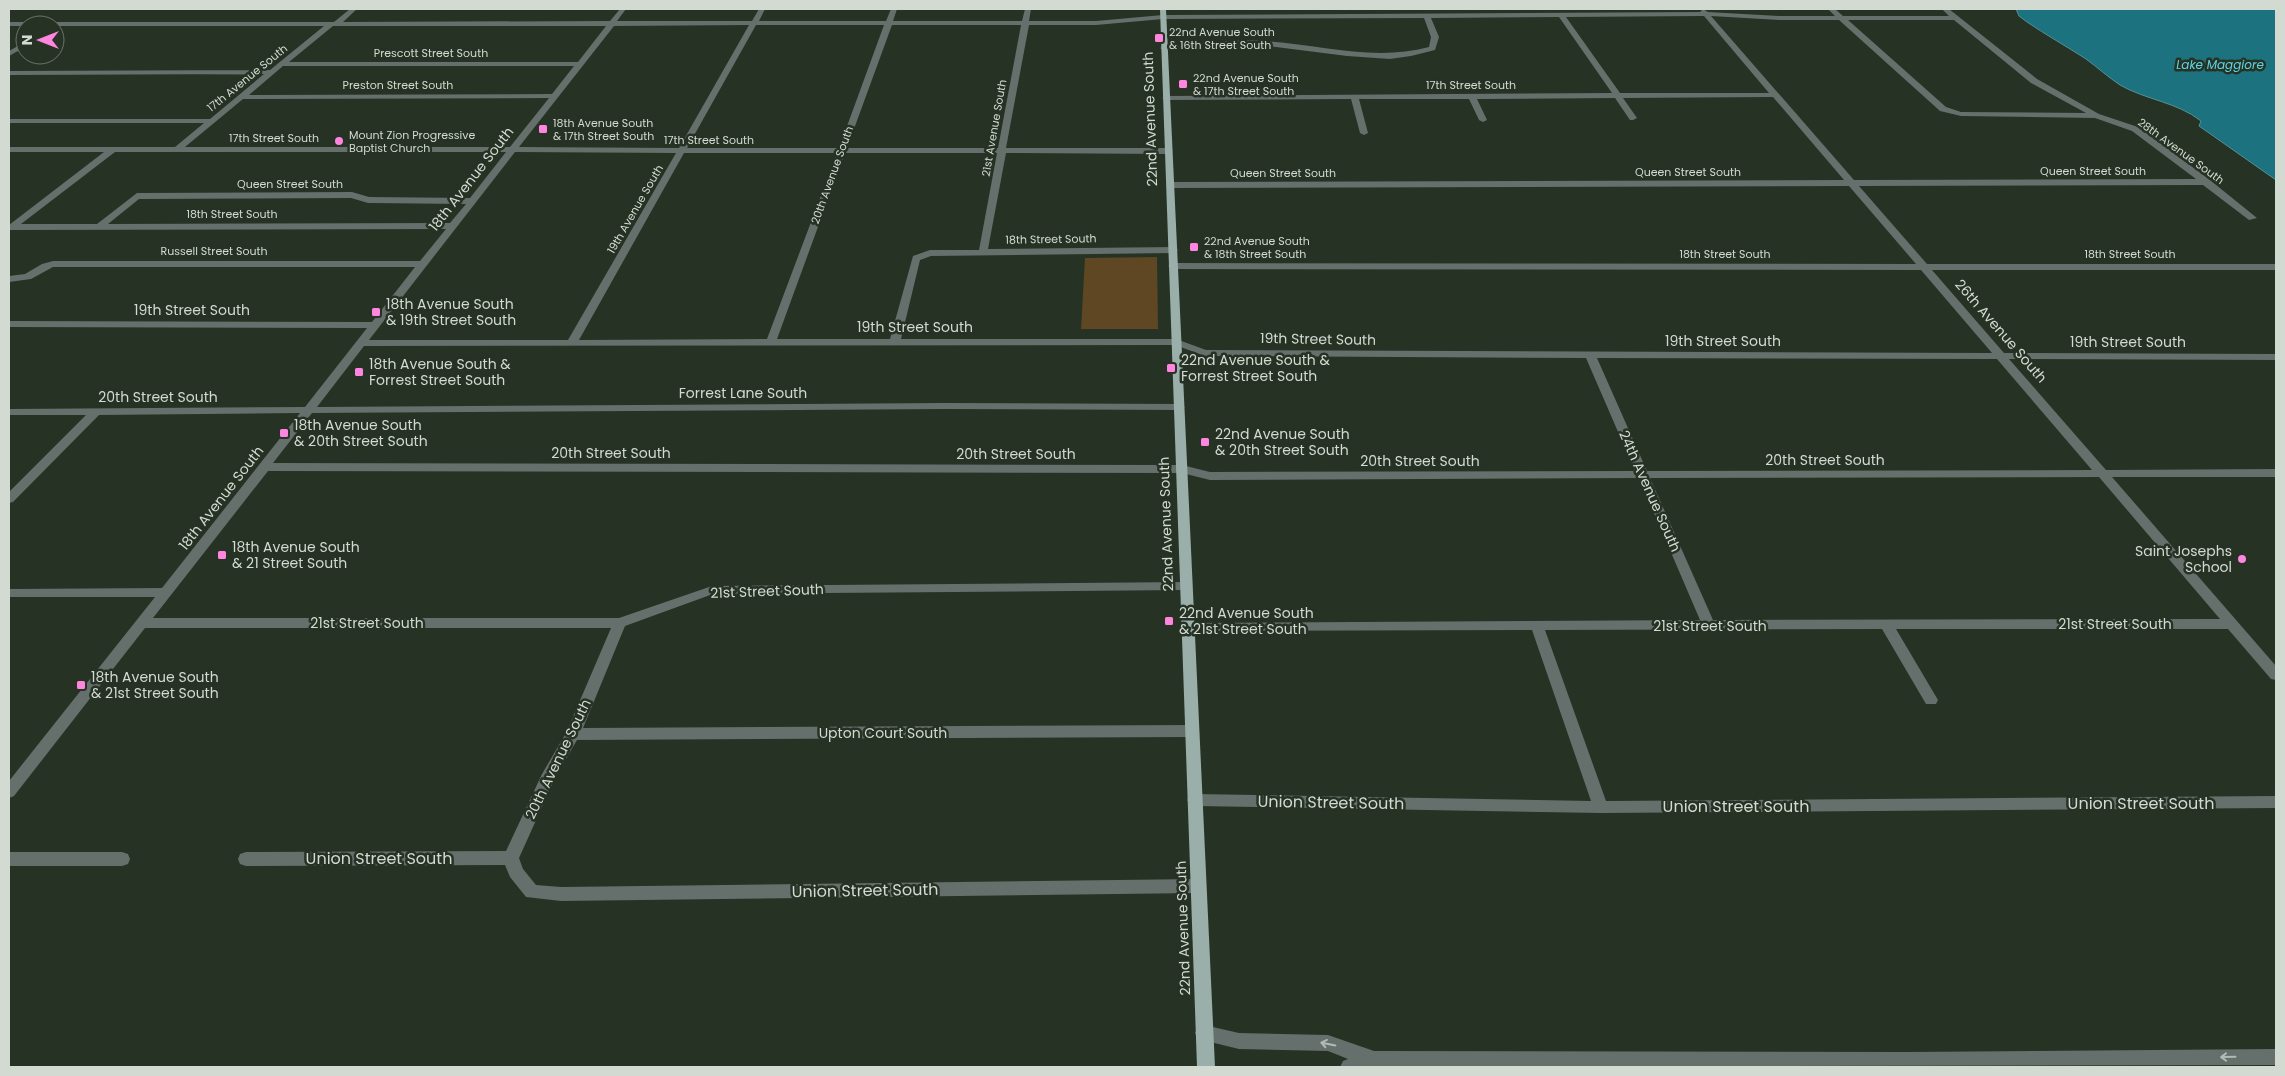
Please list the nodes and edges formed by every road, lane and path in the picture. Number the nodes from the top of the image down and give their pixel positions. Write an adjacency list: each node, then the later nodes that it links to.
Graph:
1 (354, 9): 18 (street, 17th Avenue South)
2 (623, 9): 19 (street, 18th Avenue South)
3 (762, 9): 20 (street, 19th Avenue South)
4 (894, 9): 21 (street, 20th Avenue South)
5 (1028, 9): 17 (street, 21st Avenue South)
6 (1830, 9): 15 (street)
7 (1945, 9): 16 (street, 28th Avenue South)
8 (1471, 12): 13 (street); 14 (street)
9 (1592, 12): 10 (street); 13 (street)
10 (1703, 12): 15 (street); 28 (street, 26th Avenue South)
11 (1163, 13): 12 (street); 17 (street); 23 (main road, 22nd Avenue South)
12 (1348, 13): 14 (street)
13 (1561, 15): 30 (street)
14 (1427, 16): 23 (street)
15 (1840, 18): 16 (street); 35 (street)
16 (1956, 18): 35 (street, 28th Avenue South)
17 (1025, 22): 21 (street); 47 (street, 21st Avenue South)
18 (334, 23): 19 (street); 22 (street); 24 (street, 17th Avenue South)
19 (612, 23): 20 (street); 25 (street, 18th Avenue South)
20 (754, 23): 21 (street); 45 (street, 19th Avenue South)
21 (888, 23): 46 (street, 20th Avenue South)
22 (65, 25)
23 (1164, 48): 34 (main road, 22nd Avenue South)
24 (282, 64): 25 (street, Prescott Street South); 26 (street, 17th Avenue South)
25 (580, 64): 29 (street, 18th Avenue South)
26 (272, 72): 27 (street); 31 (street, 17th Avenue South)
27 (9, 73)
28 (1775, 95): 30 (street, 17th Street South); 49 (street, 26th Avenue South)
29 (555, 96): 31 (street, Preston Street South); 44 (street, 18th Avenue South)
30 (1617, 96): 33 (street, 17th Street South); 36 (street)
31 (241, 97): 38 (street, 17th Avenue South)
32 (1354, 97): 33 (street, 17th Street South); 34 (street, 17th Street South); 40 (street)
33 (1472, 97): 37 (street)
34 (1166, 98): 48 (main road, 22nd Avenue South)
35 (2096, 116): 50 (street, 28th Avenue South)
36 (1633, 118)
37 (1483, 120)
38 (212, 121): 39 (street); 43 (street, 17th Avenue South)
39 (9, 122)
40 (1364, 133)
41 (9, 149): 42 (street, 17th Street South)
42 (113, 149): 43 (street, 17th Street South); 56 (street)
43 (176, 150): 44 (street, 17th Street South)
44 (513, 150): 45 (street, 17th Street South); 52 (street, 18th Avenue South)
45 (681, 151): 46 (street, 17th Street South); 66 (street, 19th Avenue South)
46 (841, 151): 47 (street, 17th Street South); 67 (street, 20th Avenue South)
47 (1001, 151): 48 (street, 17th Street South); 58 (street, 21st Avenue South)
48 (1169, 151): 51 (main road, 22nd Avenue South)
49 (1850, 182): 50 (street, Queen Street South); 51 (street, Queen Street South); 61 (street, 26th Avenue South)
50 (2207, 182): 53 (street, 28th Avenue South)
51 (1170, 185): 57 (main road, 22nd Avenue South)
52 (473, 201): 54 (street, 18th Avenue South); 55 (street, Queen Street South)
53 (2252, 218)
54 (453, 226): 55 (street, 18th Street South); 59 (street, 18th Avenue South)
55 (99, 227): 56 (street, 18th Street South)
56 (10, 228)
57 (1173, 250): 58 (street, 18th Street South); 60 (main road, 22nd Avenue South)
58 (982, 252): 68 (street, 18th Street South)
59 (423, 264): 63 (street, Russell Street South); 65 (street, 18th Avenue South)
60 (1173, 266): 61 (street, 18th Street South); 69 (main road, 22nd Avenue South)
61 (1923, 266): 62 (street, 18th Street South); 72 (street, 26th Avenue South)
62 (2276, 267)
63 (9, 279)
64 (9, 324): 65 (street, 19th Street South)
65 (375, 325): 70 (street, 18th Avenue South)
66 (572, 342): 67 (street, 19th Street South); 70 (street, 19th Street South)
67 (771, 342): 68 (street, 19th Street South)
68 (895, 342): 69 (street, 19th Street South)
69 (1176, 342): 71 (street, 19th Street South); 74 (main road, 22nd Avenue South)
70 (362, 343): 75 (street, 18th Avenue South)
71 (1591, 356): 72 (street, 19th Street South); 82 (street, 24th Avenue South)
72 (2001, 356): 73 (street, 19th Street South); 80 (street, 26th Avenue South)
73 (2276, 358)
74 (1179, 407): 75 (street, Forrest Lane South); 79 (main road, 22nd Avenue South)
75 (308, 411): 77 (street, 20th Street South); 78 (street, 18th Avenue South)
76 (9, 412): 77 (street, 20th Street South)
77 (95, 412): 83 (street)
78 (264, 467): 79 (street, 20th Street South); 85 (street, 18th Avenue South)
79 (1182, 469): 82 (street, 20th Street South); 84 (main road, 22nd Avenue South)
80 (2101, 473): 81 (street, 20th Street South); 82 (street, 20th Street South); 89 (street, 26th Avenue South)
81 (2276, 474)
82 (1644, 476): 92 (street, 24th Avenue South)
83 (9, 498)
84 (1186, 586): 88 (street, 21st Street South); 90 (main road, 22nd Avenue South)
85 (166, 592): 86 (street); 87 (street, 18th Avenue South)
86 (9, 593)
87 (142, 623): 88 (street, 21st Street South); 98 (street, 18th Avenue South)
88 (620, 623): 97 (street, 20th Avenue South)
89 (2232, 624): 93 (street, 21st Street South); 94 (street, 26th Avenue South)
90 (1188, 626): 91 (street, 21st Street South); 96 (main road, 22nd Avenue South)
91 (1537, 626): 92 (street, 21st Street South); 101 (street)
92 (1709, 626): 93 (street, 21st Street South)
93 (1887, 626): 95 (street)
94 (2276, 676)
95 (1930, 700)
96 (1192, 731): 97 (street, Upton Court South); 99 (main road, 22nd Avenue South)
97 (573, 734): 102 (street, 20th Avenue South)
98 (9, 792)
99 (1195, 800): 101 (street, Union Street South); 106 (main road, 22nd Avenue South)
100 (2276, 802): 101 (street, Union Street South)
101 (1601, 807)
102 (511, 858): 105 (street, Union Street South); 106 (street, Union Street South)
103 (9, 859): 104 (street)
104 (122, 859)
105 (246, 859)
106 (1198, 886): 107 (main road, 22nd Avenue South)
107 (1204, 1033): 108 (street, one-way to 107); 112 (main road, 22nd Avenue South)
108 (1374, 1060): 110 (street); 113 (street)
109 (2270, 1060): 111 (street, one-way to 111)
110 (1563, 1064): 111 (street)
111 (1908, 1064)
112 (1206, 1067)
113 (1349, 1067)

